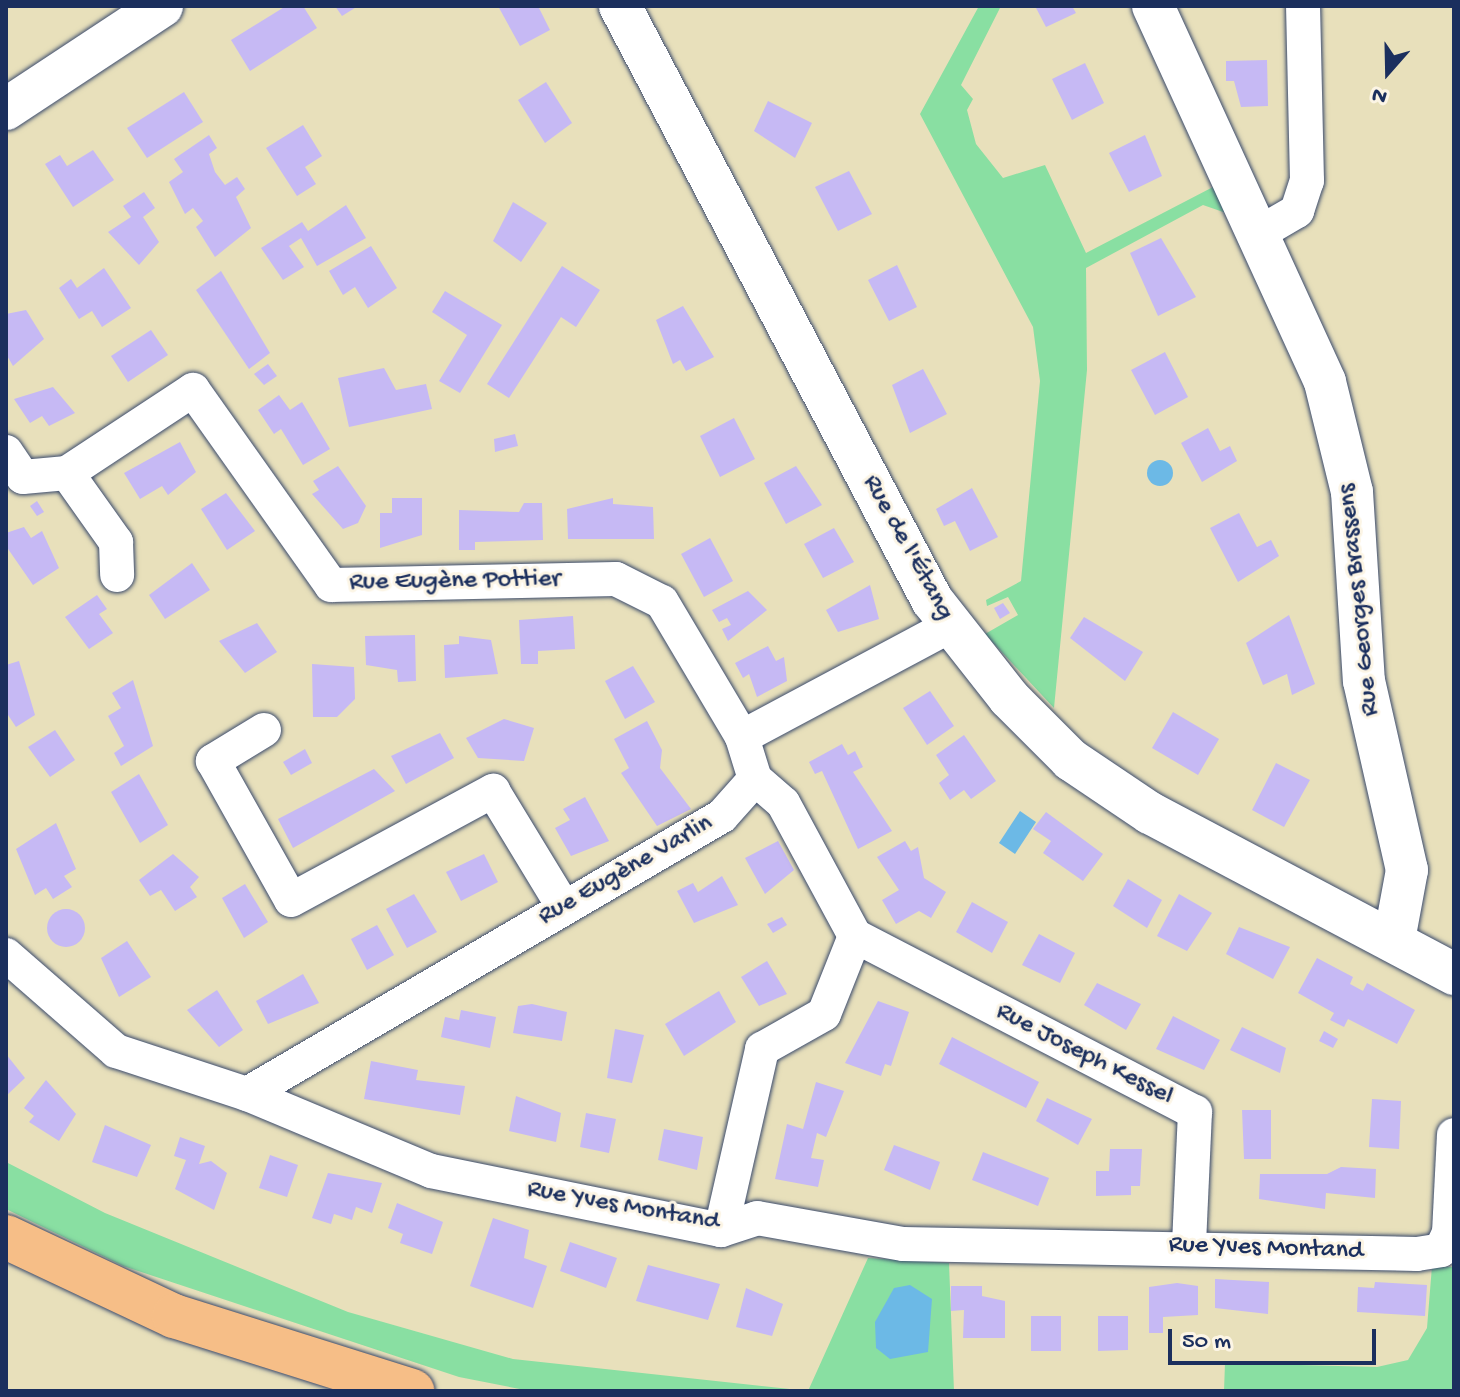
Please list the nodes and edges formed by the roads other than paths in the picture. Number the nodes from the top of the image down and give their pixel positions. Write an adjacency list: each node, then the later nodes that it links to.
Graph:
1 (162, 6): 5 (street)
2 (620, 6): 10 (street, Rue de l'Étang)
3 (1153, 6): 6 (street, Rue Georges Brassens)
4 (1303, 6): 6 (street)
5 (6, 109)
6 (1261, 232): 16 (street, Rue Georges Brassens)
7 (6, 452): 8 (street, Rue Eugène Pottier)
8 (67, 473): 9 (street); 12 (street, Rue Eugène Pottier)
9 (117, 575)
10 (950, 626): 12 (street); 16 (street, Rue de l'Étang)
11 (264, 730): 14 (street)
12 (742, 737): 13 (street)
13 (755, 779): 14 (street, Rue Eugène Varlin); 15 (street)
14 (564, 908): 19 (street, Rue Eugène Varlin)
15 (855, 936): 21 (street); 23 (street, Rue Joseph Kessel)
16 (1394, 940): 18 (street, Rue de l'Étang)
17 (6, 955): 19 (street, Rue Yves Montand)
18 (1454, 974)
19 (247, 1094): 21 (street, Rue Yves Montand)
20 (1454, 1135): 23 (street, Rue Yves Montand)
21 (721, 1230): 23 (street, Rue Yves Montand)
22 (6, 1237): 24 (main road)
23 (1189, 1245)
24 (412, 1391)

